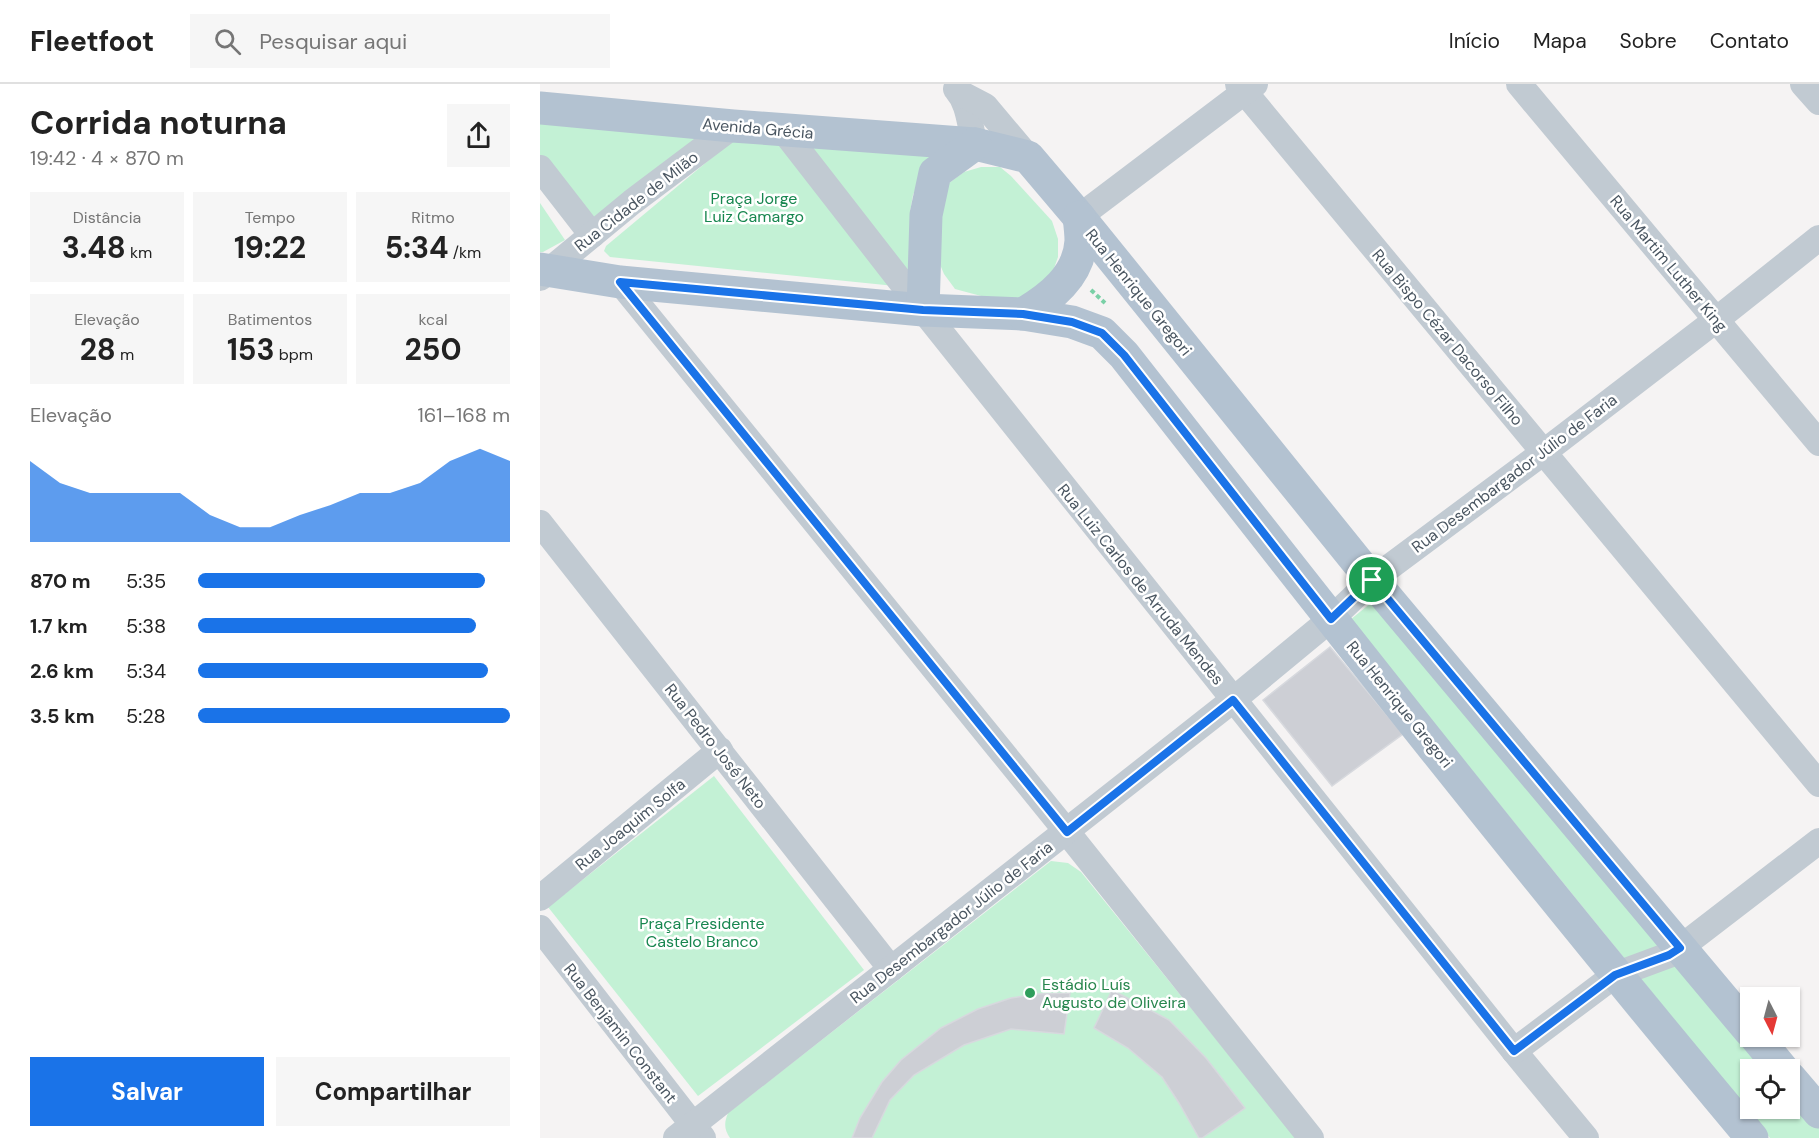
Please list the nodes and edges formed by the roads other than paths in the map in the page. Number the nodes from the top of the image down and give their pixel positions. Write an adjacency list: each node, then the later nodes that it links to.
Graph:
1 (1519, 84): 19 (street, Rua Martim Luther King)
2 (1803, 84): 5 (street)
3 (1246, 87): 12 (street); 21 (street, Rua Bispo Cézar Dacorso Filho)
4 (956, 89): 9 (street); 10 (street)
5 (1819, 102)
6 (540, 108): 7 (main road, Avenida Grécia)
7 (733, 126): 8 (main road, Avenida Grécia); 13 (street, Rua Cidade de Milão)
8 (783, 130): 9 (main road, Avenida Grécia); 17 (street, Rua Luiz Carlos de Arruda Mendes)
9 (975, 144): 10 (main road); 17 (main road)
10 (1028, 158): 12 (main road)
11 (540, 168): 13 (street)
12 (1079, 217): 18 (main road); 23 (main road, Rua Henrique Gregori)
13 (592, 235): 15 (street, Rua Cidade de Milão)
14 (1819, 238): 19 (street, Rua Desembargador Júlio de Faria)
15 (544, 272): 16 (main road)
16 (620, 282): 17 (main road); 28 (street)
17 (923, 310): 18 (main road); 25 (street, Rua Luiz Carlos de Arruda Mendes)
18 (1023, 314): 24 (main road, Rua Henrique Gregori)
19 (1716, 320): 20 (street, Rua Martim Luther King); 21 (street, Rua Desembargador Júlio de Faria)
20 (1819, 443)
21 (1544, 452): 23 (street, Rua Desembargador Júlio de Faria); 27 (street, Rua Bispo Cézar Dacorso Filho)
22 (540, 524): 26 (street, Rua Pedro José Neto)
23 (1372, 580): 24 (street, Rua Desembargador Júlio de Faria); 32 (main road, Rua Henrique Gregori)
24 (1331, 619): 25 (street, Rua Desembargador Júlio de Faria); 34 (main road, Rua Henrique Gregori)
25 (1233, 700): 28 (street, Rua Desembargador Júlio de Faria); 37 (street, Rua Luiz Carlos de Arruda Mendes)
26 (720, 750): 30 (street, Rua Joaquim Solfa); 33 (street, Rua Pedro José Neto)
27 (1819, 784)
28 (1067, 832): 33 (street, Rua Desembargador Júlio de Faria); 42 (street)
29 (1819, 841): 32 (street)
30 (540, 898)
31 (540, 928): 41 (street, Rua Benjamin Constant)
32 (1680, 948): 34 (street); 35 (main road, Rua Henrique Gregori)
33 (891, 969): 41 (street, Rua Desembargador Júlio de Faria)
34 (1615, 975): 37 (street); 44 (main road, Rua Henrique Gregori)
35 (1740, 1019)
36 (1764, 1047): 38 (main road)
37 (1514, 1051): 43 (street, Rua Luiz Carlos de Arruda Mendes)
38 (1774, 1059)
39 (1800, 1090): 40 (main road)
40 (1819, 1112)
41 (690, 1134)
42 (1311, 1138)
43 (1586, 1138)
44 (1752, 1138)

